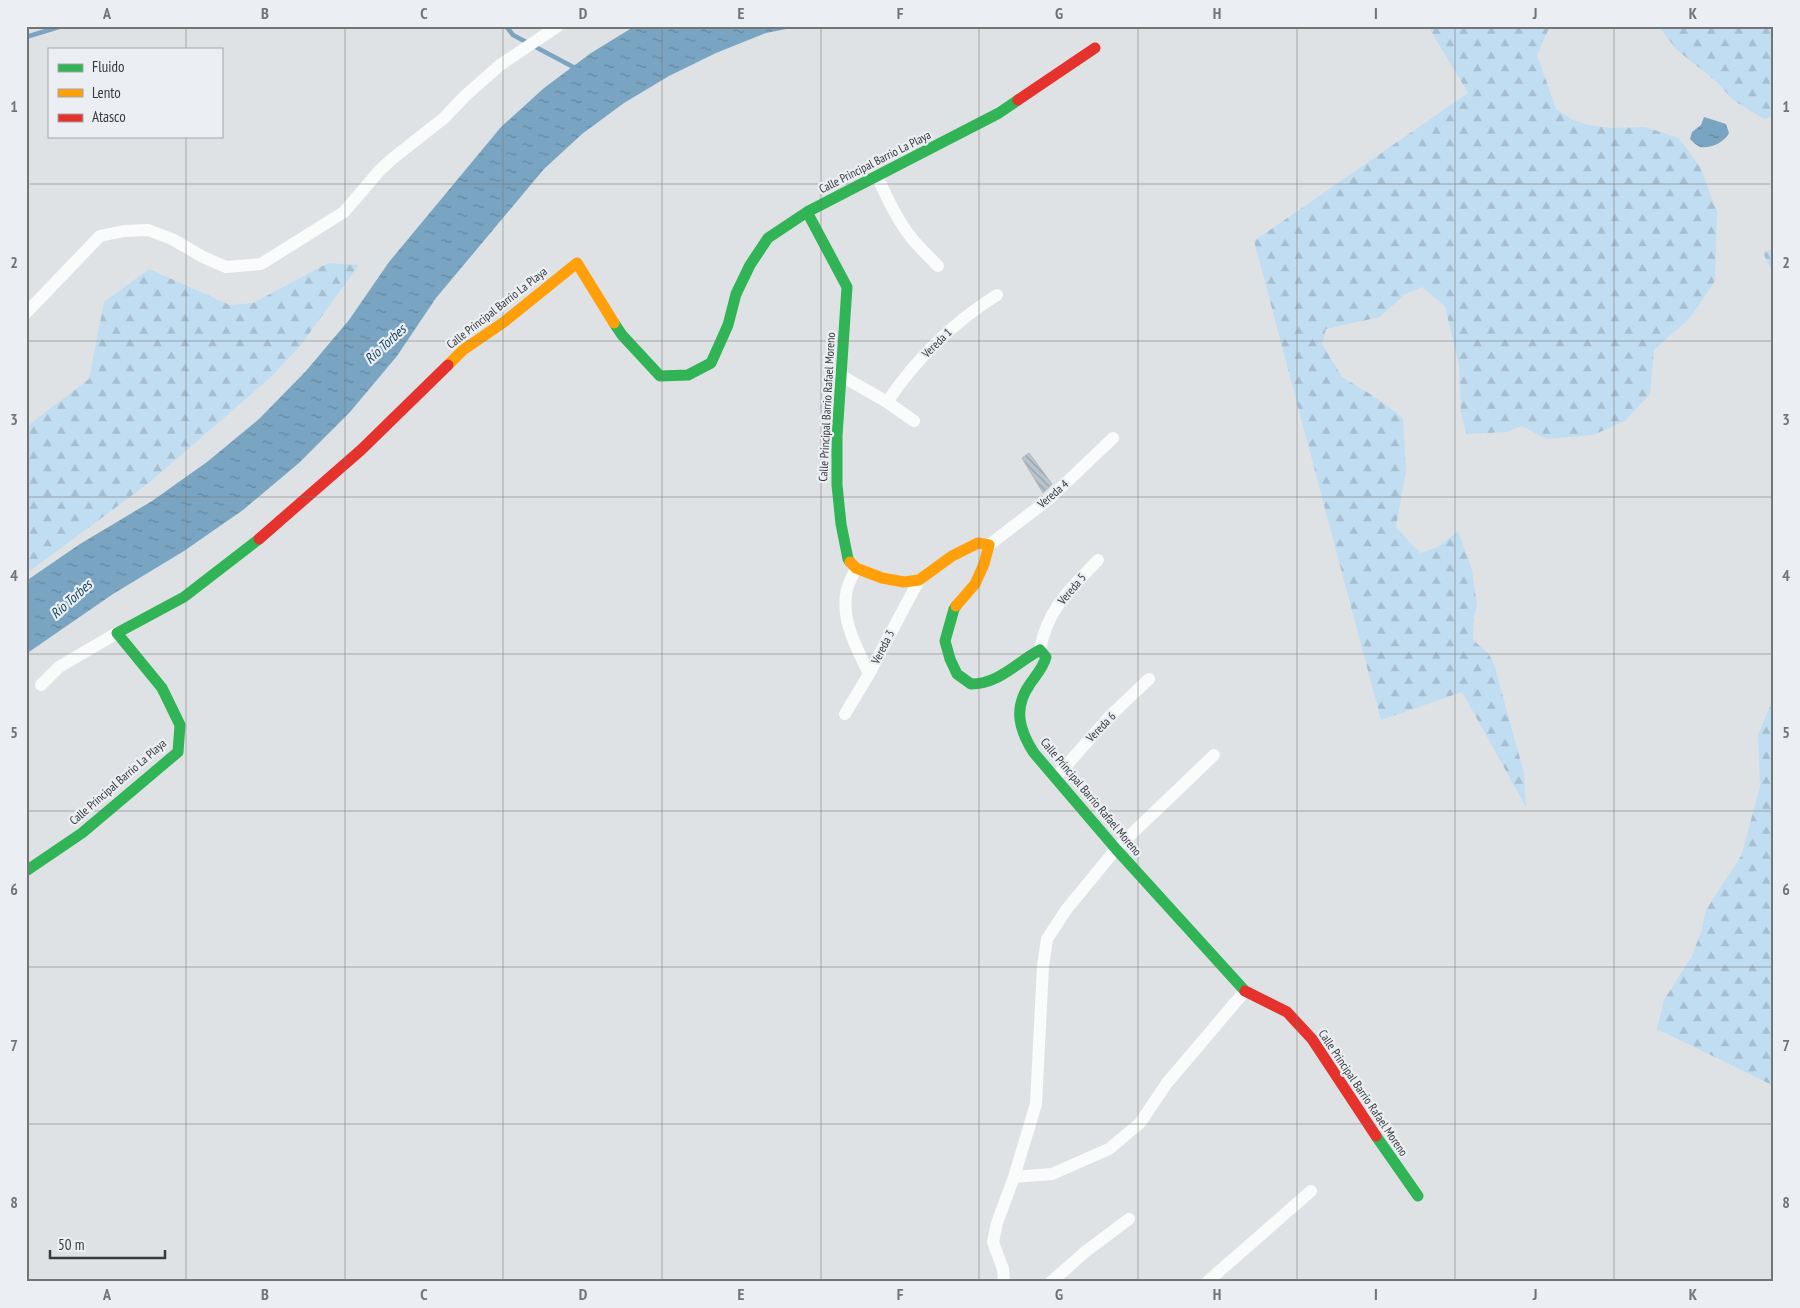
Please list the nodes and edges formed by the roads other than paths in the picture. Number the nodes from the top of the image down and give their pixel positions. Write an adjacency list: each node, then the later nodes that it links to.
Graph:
1 (558, 26): 7 (street)
2 (1095, 48): 3 (street, Calle Principal Barrio La Playa)
3 (877, 176): 4 (street, Calle Principal Barrio La Playa); 5 (street)
4 (807, 212): 8 (street, Calle Principal Barrio Rafael Moreno); 16 (street, Calle Principal Barrio La Playa)
5 (938, 266)
6 (997, 295): 9 (street, Vereda 1)
7 (26, 313)
8 (840, 375): 9 (street); 14 (street, Calle Principal Barrio Rafael Moreno)
9 (887, 402): 10 (street)
10 (914, 421)
11 (1113, 438): 12 (street, Vereda 4)
12 (989, 545): 15 (street); 17 (street)
13 (1098, 560): 17 (street, Vereda 5)
14 (856, 568): 15 (street); 18 (street)
15 (919, 580): 18 (street, Vereda 3)
16 (117, 633): 20 (street); 25 (street, Calle Principal Barrio La Playa)
17 (1040, 650): 23 (street, Calle Principal Barrio Rafael Moreno)
18 (869, 674): 21 (street, Vereda 3)
19 (1149, 680): 23 (street, Vereda 6)
20 (41, 685)
21 (845, 714)
22 (1214, 755): 24 (street)
23 (1056, 777): 24 (street, Calle Principal Barrio Rafael Moreno)
24 (1116, 849): 26 (street, Calle Principal Barrio Rafael Moreno); 27 (street)
25 (26, 871)
26 (1245, 991): 27 (street); 29 (street, Calle Principal Barrio Rafael Moreno)
27 (1014, 1177): 31 (street)
28 (1311, 1191): 33 (street)
29 (1418, 1196)
30 (1129, 1219): 32 (street)
31 (1004, 1282)
32 (1051, 1282)
33 (1207, 1282)

